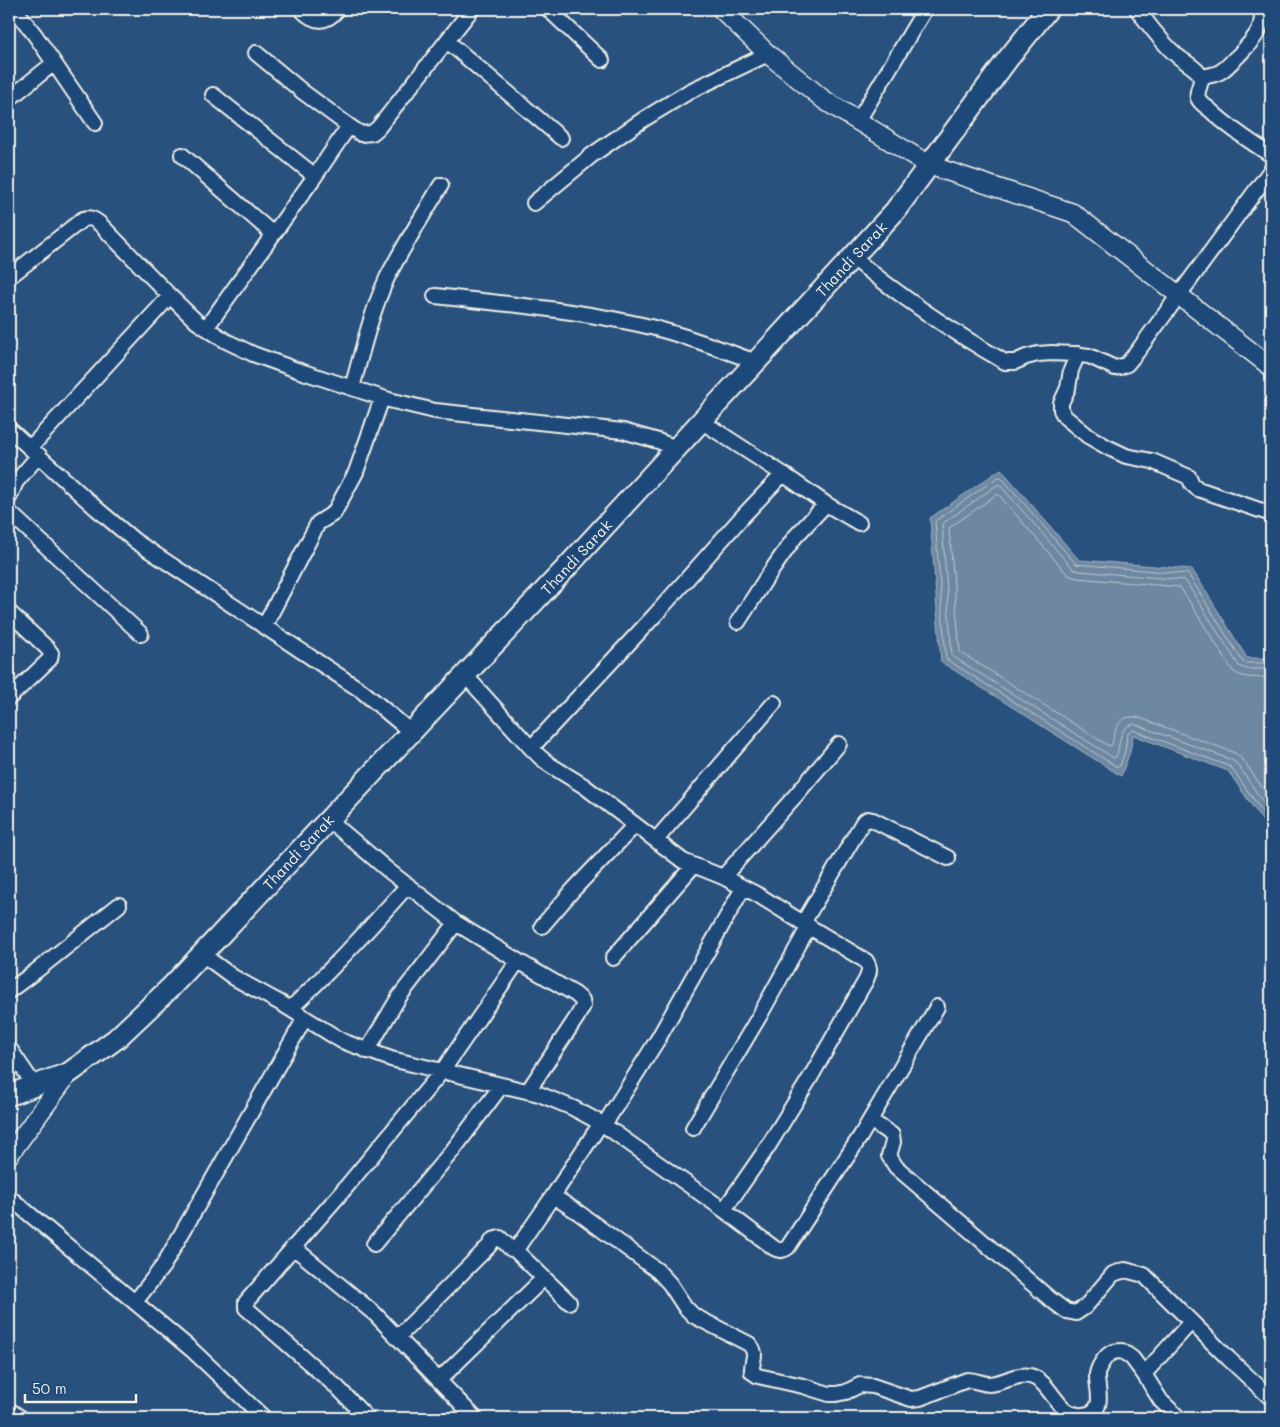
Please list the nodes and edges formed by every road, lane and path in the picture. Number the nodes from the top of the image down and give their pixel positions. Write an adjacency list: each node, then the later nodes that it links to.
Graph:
1 (16, 9): 15 (street)
2 (301, 9): 3 (street)
3 (338, 9)
4 (472, 9): 11 (street)
5 (548, 9): 14 (street)
6 (722, 9): 13 (street)
7 (925, 9): 19 (street)
8 (1048, 9): 25 (main road, Thandi Sarak)
9 (1136, 9): 16 (street)
10 (1260, 9): 16 (street)
11 (447, 41): 21 (street); 22 (street)
12 (256, 53): 21 (street)
13 (768, 54): 19 (street); 29 (street)
14 (602, 60)
15 (54, 63): 18 (street); 20 (street)
16 (1201, 77): 24 (street)
17 (213, 95): 27 (street)
18 (9, 98)
19 (858, 121): 25 (street)
20 (95, 123)
21 (349, 126): 27 (street)
22 (561, 138)
23 (182, 155): 30 (street)
24 (1271, 155)
25 (929, 165): 31 (main road, Thandi Sarak); 35 (street)
26 (1271, 170): 35 (street)
27 (315, 176): 30 (street)
28 (441, 185): 40 (street)
29 (534, 203)
30 (273, 234): 36 (street)
31 (852, 257): 37 (street); 38 (main road, Thandi Sarak)
32 (9, 277): 33 (street)
33 (170, 296): 36 (street); 45 (street)
34 (435, 296): 38 (street)
35 (1180, 296): 37 (street); 39 (street)
36 (206, 328): 40 (street)
37 (1078, 354): 50 (street)
38 (756, 362): 42 (main road, Thandi Sarak)
39 (1271, 367)
40 (352, 388): 41 (street)
41 (382, 398): 44 (street); 54 (street)
42 (701, 421): 44 (main road, Thandi Sarak); 46 (street)
43 (9, 428): 45 (street)
44 (676, 448): 56 (main road, Thandi Sarak)
45 (34, 451): 47 (street); 54 (street)
46 (783, 474): 48 (street); 61 (street)
47 (9, 498)
48 (826, 504): 51 (street); 53 (street)
49 (9, 512): 55 (street)
50 (1271, 514)
51 (859, 522)
52 (9, 612): 57 (street)
53 (738, 622)
54 (264, 627): 59 (street)
55 (141, 634)
56 (465, 675): 59 (main road, Thandi Sarak); 61 (street)
57 (9, 698)
58 (774, 703): 64 (street)
59 (411, 732): 62 (main road, Thandi Sarak)
60 (839, 744): 67 (street)
61 (531, 748): 63 (street)
62 (328, 820): 68 (street); 74 (main road, Thandi Sarak)
63 (635, 825): 64 (street); 73 (street)
64 (656, 840): 66 (street)
65 (948, 858): 72 (street)
66 (693, 866): 67 (street); 75 (street)
67 (723, 877): 69 (street)
68 (408, 885): 71 (street); 79 (street)
69 (743, 888): 72 (street); 90 (street)
70 (119, 905): 77 (street)
71 (456, 923): 76 (street); 82 (street)
72 (806, 924): 91 (street); 95 (street)
73 (542, 926)
74 (202, 954): 79 (street); 84 (main road, Thandi Sarak)
75 (613, 958)
76 (518, 961): 83 (street); 87 (street)
77 (9, 991)
78 (937, 1007): 89 (street)
79 (290, 1009): 80 (street)
80 (305, 1018): 82 (street); 100 (street)
81 (9, 1048): 86 (street)
82 (367, 1051): 83 (street)
83 (443, 1070): 85 (street); 97 (street)
84 (69, 1073): 86 (main road, Thandi Sarak); 92 (street)
85 (502, 1085): 87 (street); 96 (street)
86 (35, 1086): 88 (main road, Thandi Sarak)
87 (528, 1091): 90 (street)
88 (9, 1095)
89 (870, 1120): 95 (street); 102 (street)
90 (602, 1124): 93 (street); 95 (street)
91 (692, 1128)
92 (9, 1155)
93 (553, 1196): 98 (street); 104 (street)
94 (9, 1197): 100 (street)
95 (724, 1210)
96 (374, 1244)
97 (293, 1247): 103 (street); 110 (street)
98 (514, 1249): 99 (street); 103 (street)
99 (544, 1278): 101 (street); 105 (street)
100 (135, 1302): 109 (street)
101 (569, 1302)
102 (1191, 1322): 104 (street); 106 (street)
103 (397, 1338): 105 (street)
104 (1144, 1374): 112 (street)
105 (439, 1380): 111 (street)
106 (1271, 1398)
107 (9, 1410): 108 (street)
108 (21, 1418)
109 (264, 1418)
110 (368, 1418)
111 (474, 1418)
112 (1179, 1418)

